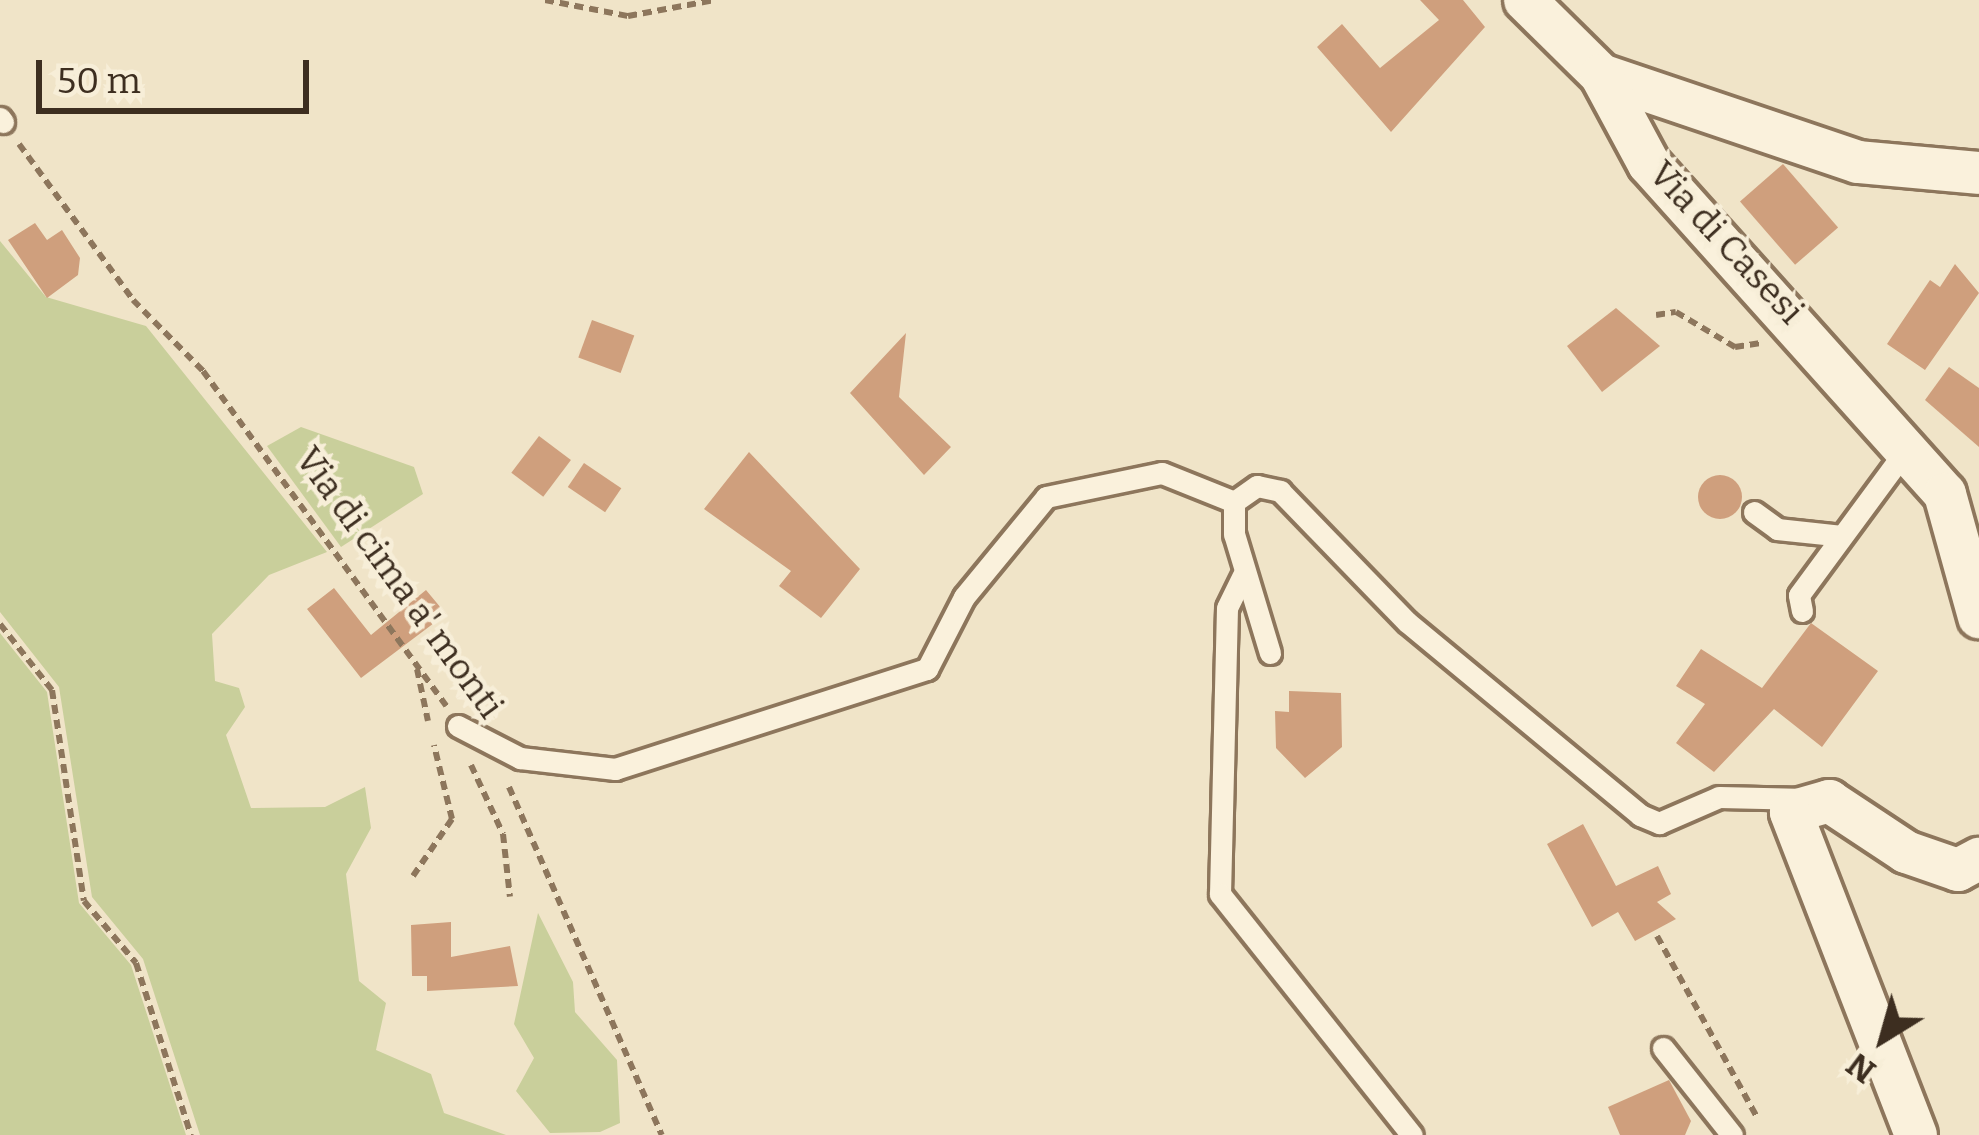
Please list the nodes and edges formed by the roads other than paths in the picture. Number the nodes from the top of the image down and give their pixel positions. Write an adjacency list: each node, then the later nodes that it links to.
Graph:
1 (1525, 0): 2 (street)
2 (1600, 75): 3 (street); 4 (street, Via di Casesi)
3 (1979, 173)
4 (1909, 446): 7 (lane); 9 (street, Via di Casesi)
5 (1234, 502): 8 (lane); 12 (lane); 13 (lane)
6 (1754, 512): 7 (lane)
7 (1842, 536): 10 (lane)
8 (1242, 577): 11 (lane); 16 (lane)
9 (1978, 608)
10 (1802, 611)
11 (1270, 652)
12 (452, 728)
13 (1807, 800): 14 (street); 18 (street)
14 (1979, 859)
15 (1663, 1048): 17 (lane)
16 (1412, 1135)
17 (1732, 1135)
18 (1916, 1135)

